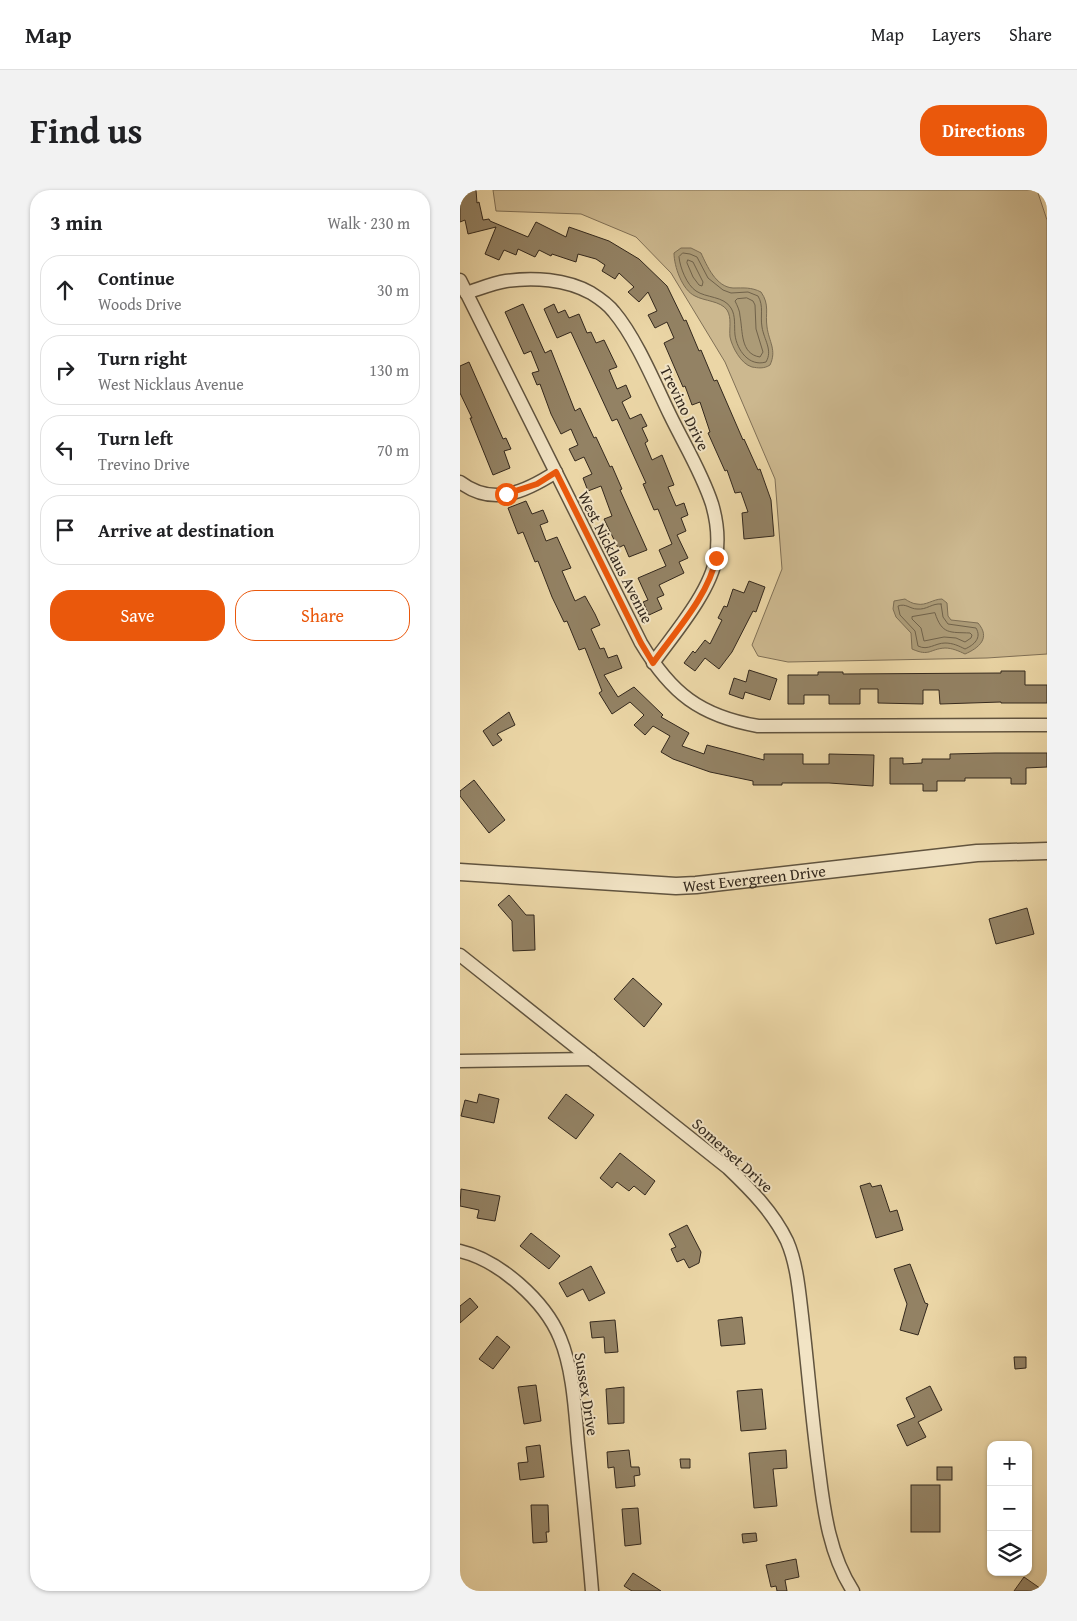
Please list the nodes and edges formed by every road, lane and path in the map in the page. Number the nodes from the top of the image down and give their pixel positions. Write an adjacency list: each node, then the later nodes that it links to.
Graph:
1 (460, 280): 2 (street, West Nicklaus Avenue)
2 (466, 293): 3 (street, West Nicklaus Avenue); 5 (street, Trevino Drive)
3 (556, 472): 4 (street); 5 (street, West Nicklaus Avenue)
4 (460, 482)
5 (653, 663): 6 (street, West Nicklaus Avenue)
6 (1047, 725)
7 (1047, 851): 8 (street, West Evergreen Drive)
8 (460, 872)
9 (460, 955): 10 (street, Somerset Drive)
10 (591, 1060): 11 (street); 14 (street, Somerset Drive)
11 (460, 1061)
12 (460, 1251): 13 (street, Sussex Drive)
13 (592, 1591)
14 (853, 1591)

